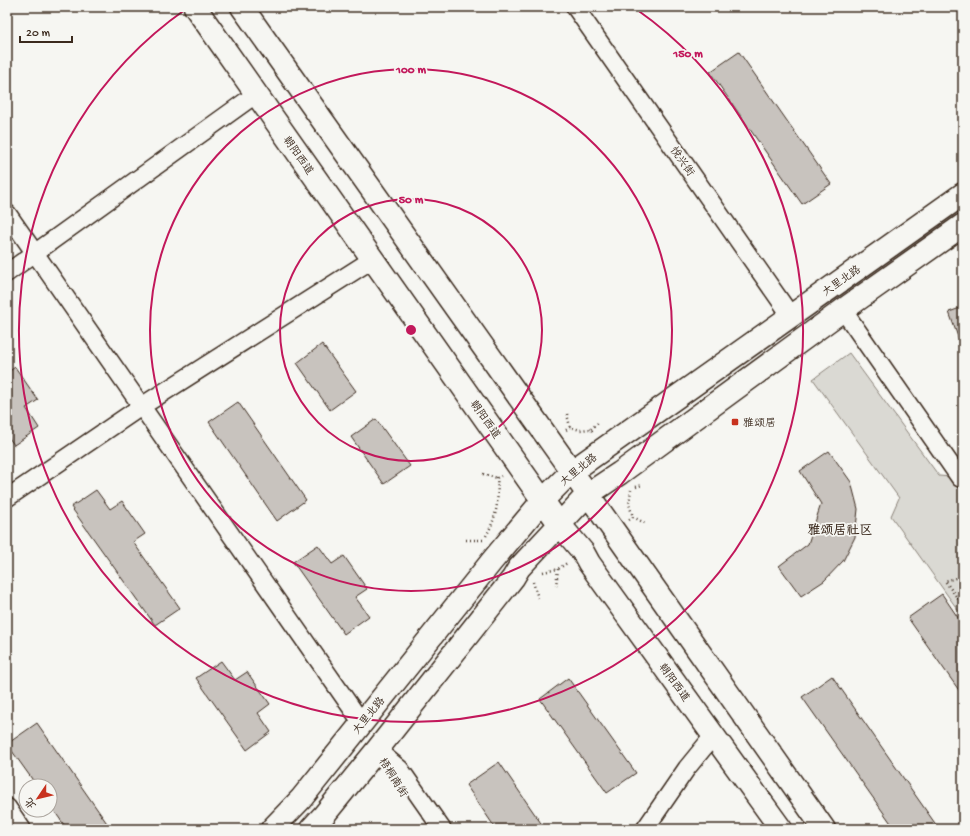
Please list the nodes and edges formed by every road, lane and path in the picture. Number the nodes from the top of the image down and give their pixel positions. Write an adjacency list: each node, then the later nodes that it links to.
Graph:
1 (195, 7): 4 (main road, 朝阳西道)
2 (242, 7): 18 (main road)
3 (575, 7): 12 (street, 悦兴街)
4 (256, 94): 8 (street); 9 (main road, 朝阳西道)
5 (963, 194): 12 (main road, 大里北路)
6 (7, 213): 8 (street)
7 (963, 225): 11 (main road)
8 (35, 253): 10 (street); 13 (street)
9 (373, 260): 13 (street); 24 (main road, 朝阳西道)
10 (7, 273)
11 (843, 310): 21 (street); 22 (main road)
12 (791, 316): 18 (main road, 大里北路)
13 (142, 406): 23 (street); 36 (street)
14 (567, 414): 16 (path)
15 (599, 422): 17 (path)
16 (570, 427)
17 (591, 430)
18 (571, 472): 22 (main road); 24 (main road, 大里北路)
19 (483, 474): 20 (path)
20 (497, 478)
21 (963, 479)
22 (588, 495): 27 (main road); 47 (main road)
23 (7, 498)
24 (543, 500): 27 (main road, 朝阳西道); 36 (main road, 大里北路)
25 (633, 517): 26 (path)
26 (645, 523)
27 (560, 525): 37 (main road, 朝阳西道); 38 (main road)
28 (466, 540): 29 (path)
29 (483, 540)
30 (558, 569): 33 (path)
31 (963, 576): 35 (path)
32 (532, 579): 34 (path)
33 (556, 586)
34 (538, 598)
35 (963, 606)
36 (362, 723): 41 (main road, 大里北路)
37 (714, 735): 45 (street); 46 (main road, 朝阳西道)
38 (377, 750): 42 (main road); 43 (street, 梧桐南街); 44 (street, 梧桐南街)
39 (7, 807): 40 (street)
40 (22, 829)
41 (272, 829)
42 (311, 829)
43 (429, 829)
44 (442, 829)
45 (645, 829)
46 (781, 829)
47 (824, 829)

